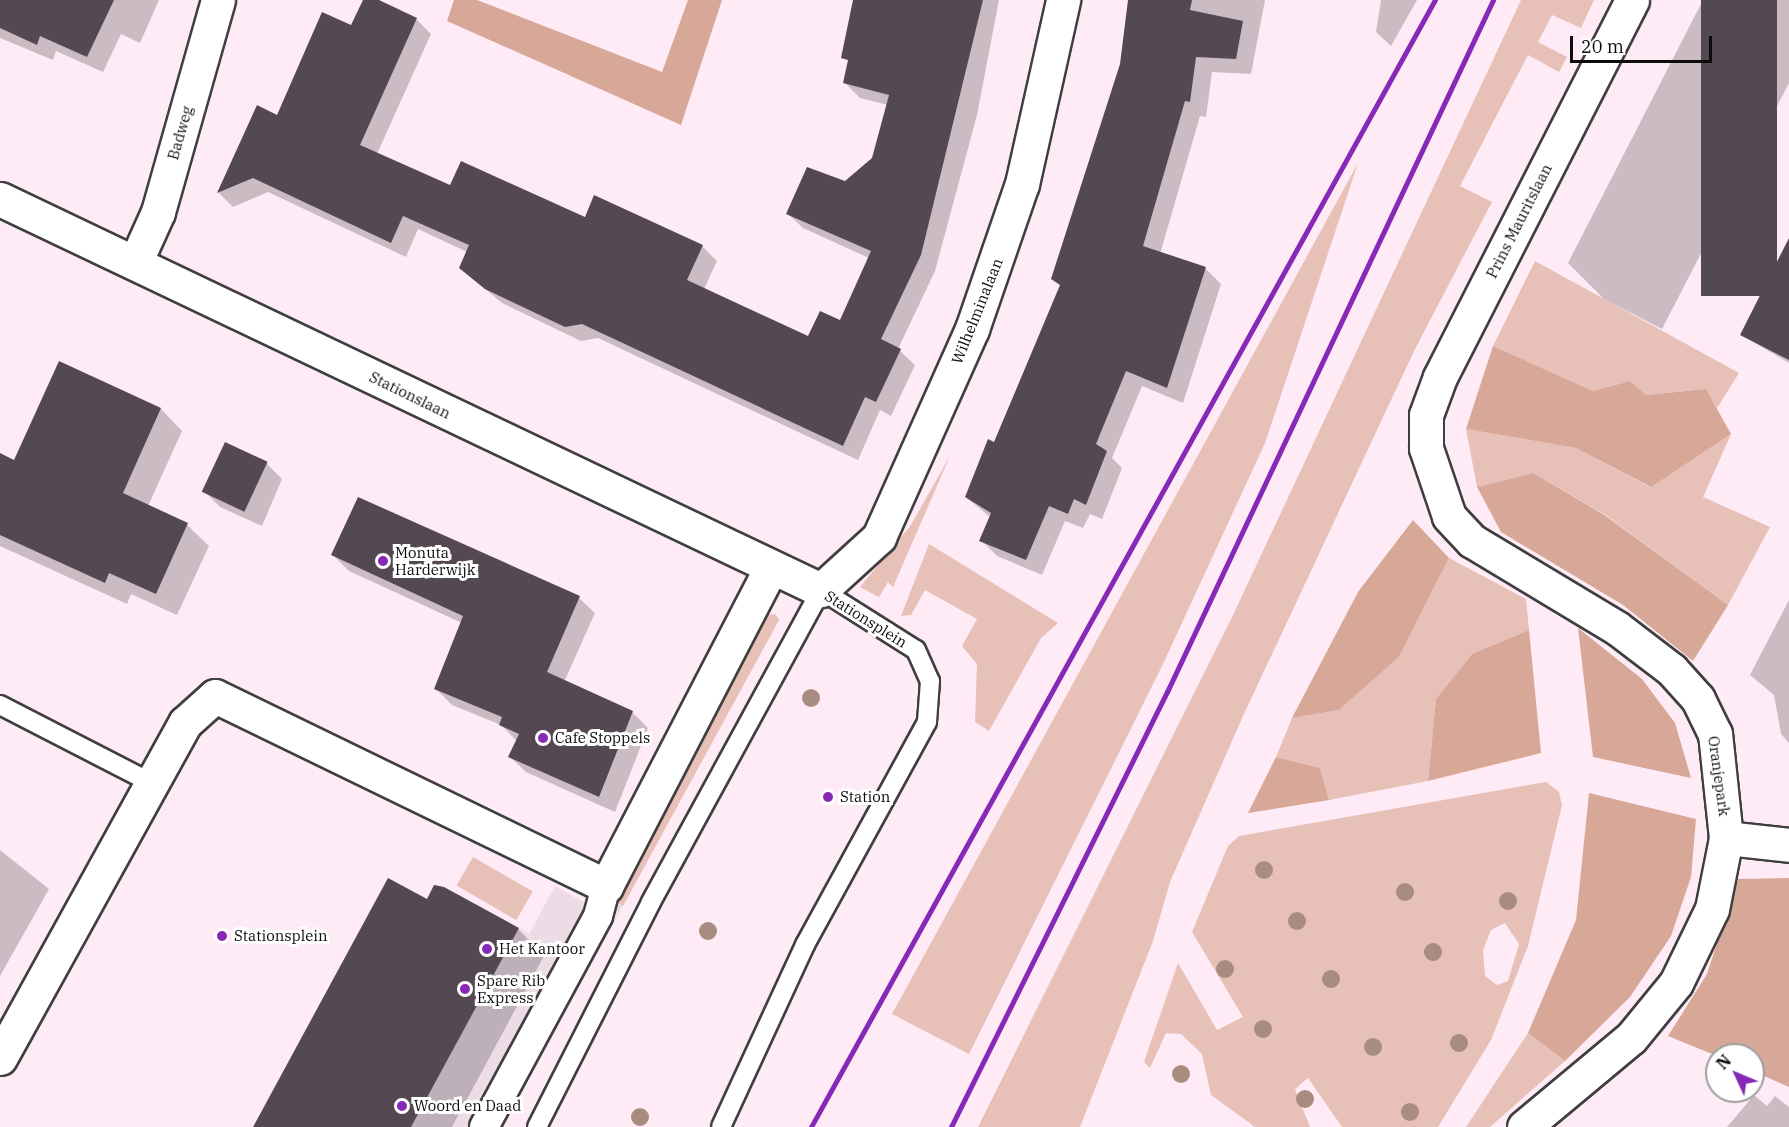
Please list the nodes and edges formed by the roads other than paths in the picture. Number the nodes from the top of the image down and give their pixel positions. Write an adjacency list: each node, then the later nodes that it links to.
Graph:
1 (218, 0): 5 (street, Badweg)
2 (1063, 0): 8 (street, Wilhelminalaan)
3 (1632, 0): 6 (street, Prins Mauritslaan)
4 (0, 199): 5 (street, Stationslaan)
5 (135, 263): 7 (street, Stationslaan)
6 (1426, 448): 11 (street, Oranjepark)
7 (771, 568): 8 (street, Stationslaan); 13 (street)
8 (821, 590): 16 (lane, Stationsplein); 17 (lane, Stationsplein)
9 (0, 705): 10 (lane)
10 (152, 783): 13 (street); 14 (street)
11 (1726, 838): 12 (street); 18 (street, Oranjepark)
12 (1789, 845)
13 (606, 886): 15 (street)
14 (0, 1058)
15 (484, 1127)
16 (537, 1127)
17 (721, 1127)
18 (1524, 1127)

